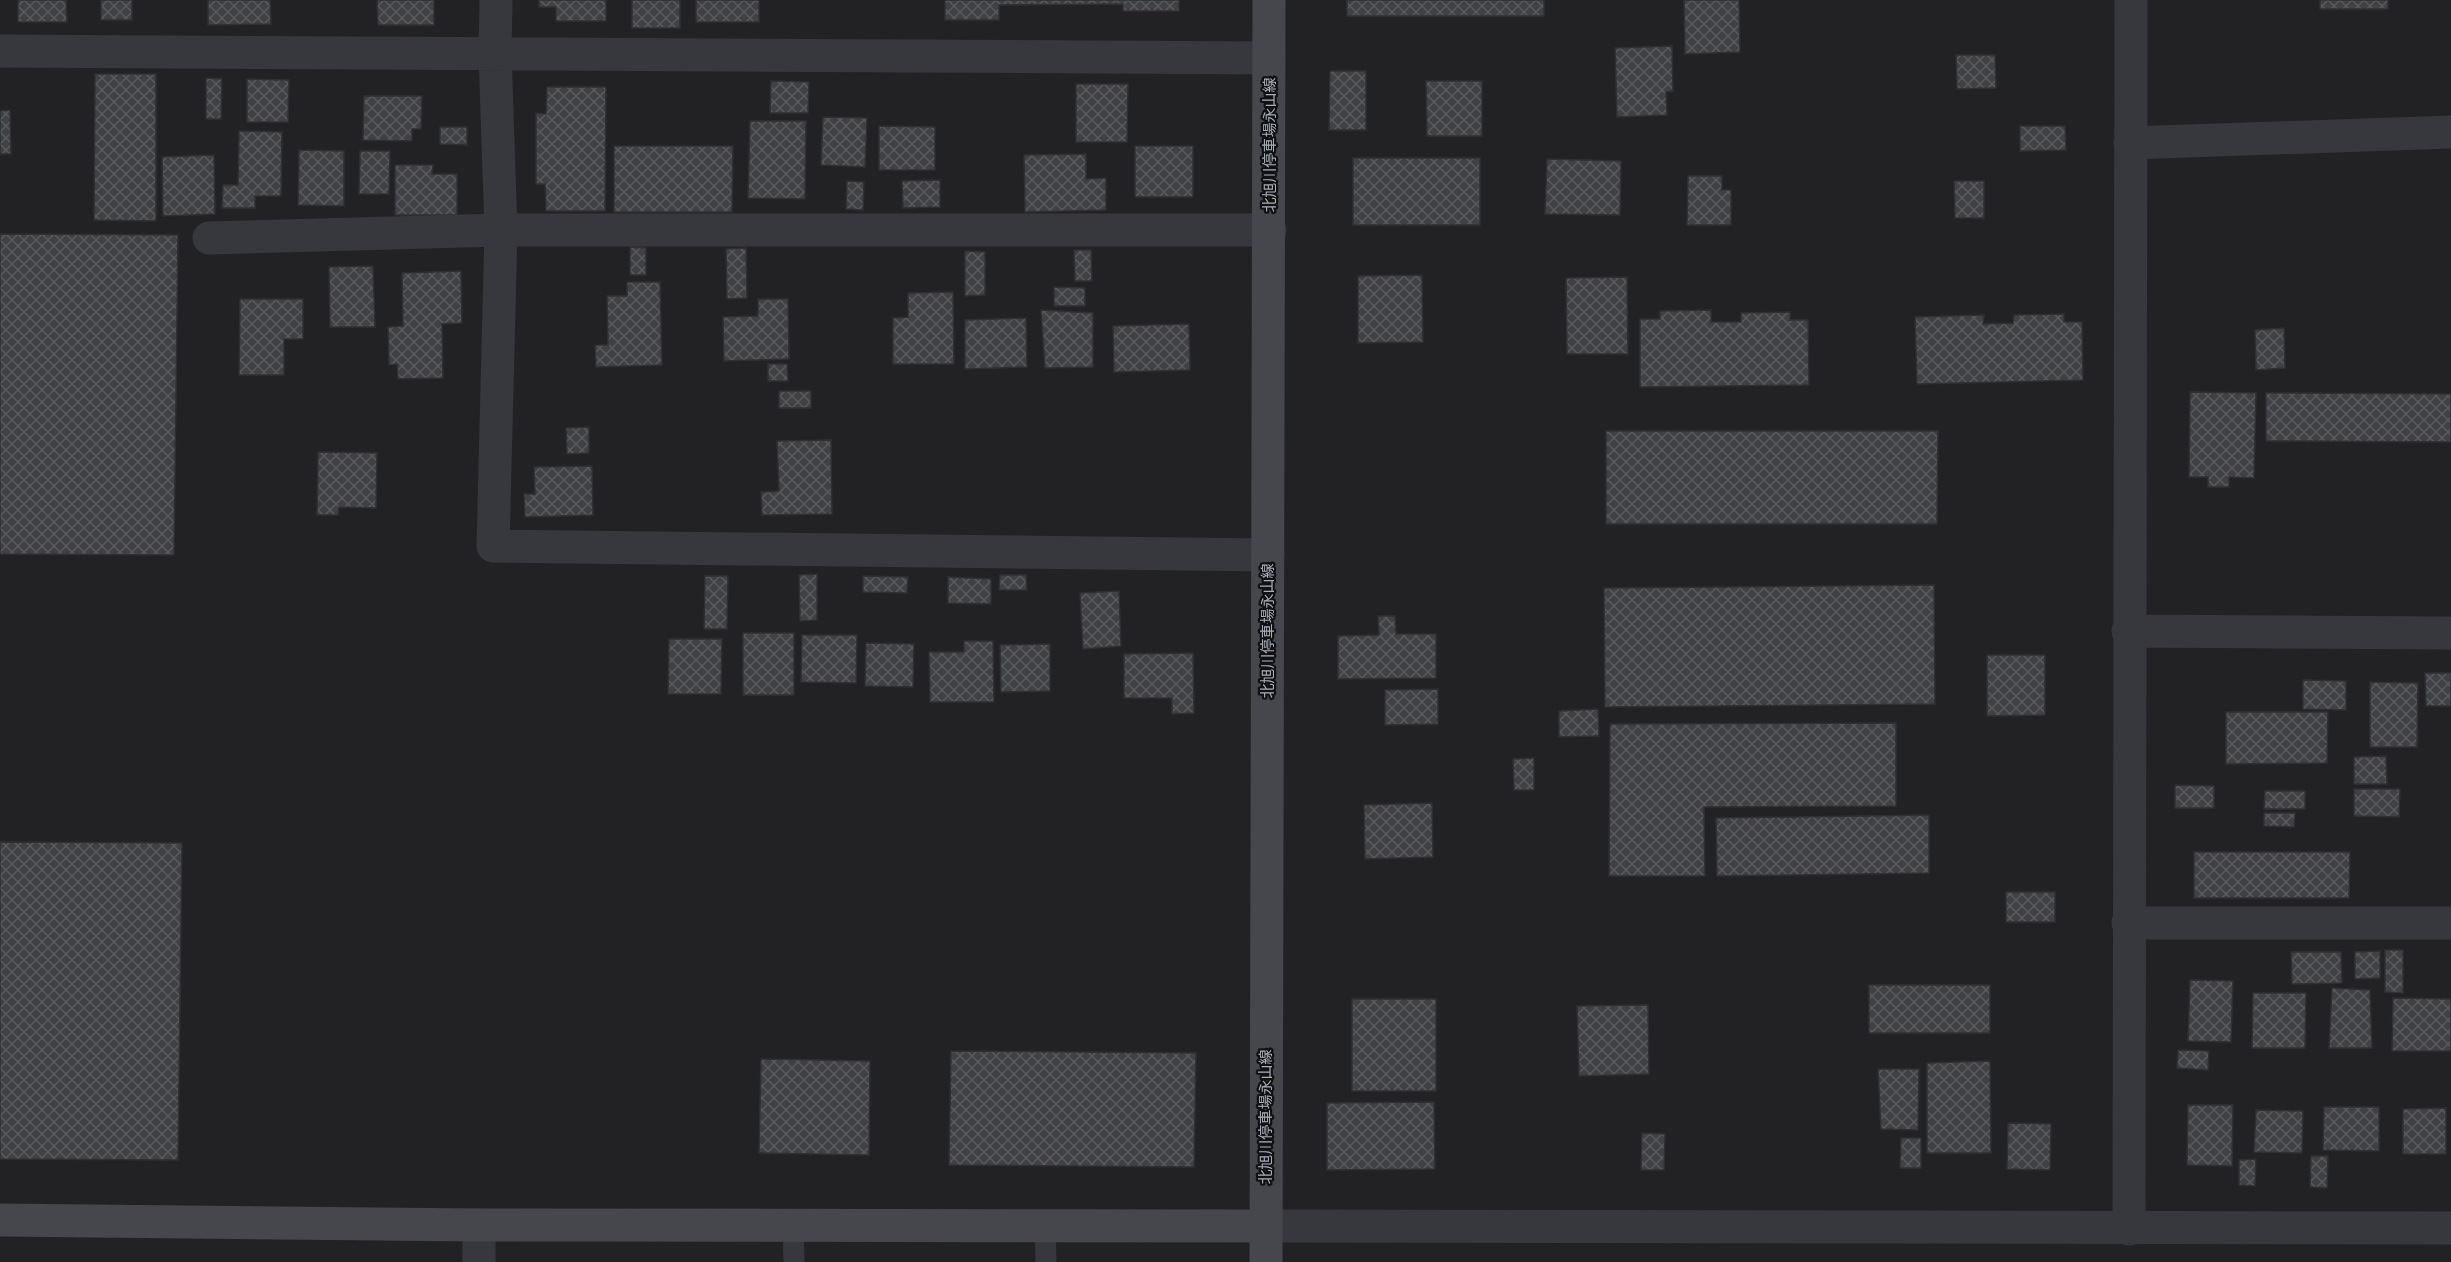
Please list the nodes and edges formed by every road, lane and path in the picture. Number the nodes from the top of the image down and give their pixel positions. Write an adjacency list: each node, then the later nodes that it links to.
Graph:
1 (496, 0): 5 (street)
2 (1269, 0): 6 (main road, 北旭川停車場永山線)
3 (2131, 0): 8 (street)
4 (0, 51): 5 (street)
5 (495, 54): 6 (street); 9 (street)
6 (1269, 58): 10 (main road, 北旭川停車場永山線)
7 (2451, 132): 8 (street)
8 (2130, 143): 13 (street)
9 (501, 230): 10 (street); 11 (street); 12 (street)
10 (1270, 230): 12 (main road, 北旭川停車場永山線)
11 (209, 238)
12 (1268, 555): 21 (main road, 北旭川停車場永山線)
13 (2128, 631): 14 (street); 15 (street)
14 (2451, 633)
15 (2128, 923): 16 (street); 23 (street)
16 (2451, 923)
17 (0, 1220): 18 (main road)
18 (479, 1224): 19 (main road); 24 (street)
19 (793, 1225): 20 (main road); 25 (lane)
20 (1045, 1226): 21 (main road); 26 (lane)
21 (1265, 1226): 23 (street); 27 (main road, 北旭川停車場永山線)
22 (2451, 1228): 23 (street)
23 (2128, 1229)
24 (479, 1262)
25 (794, 1262)
26 (1046, 1262)
27 (1266, 1262)

